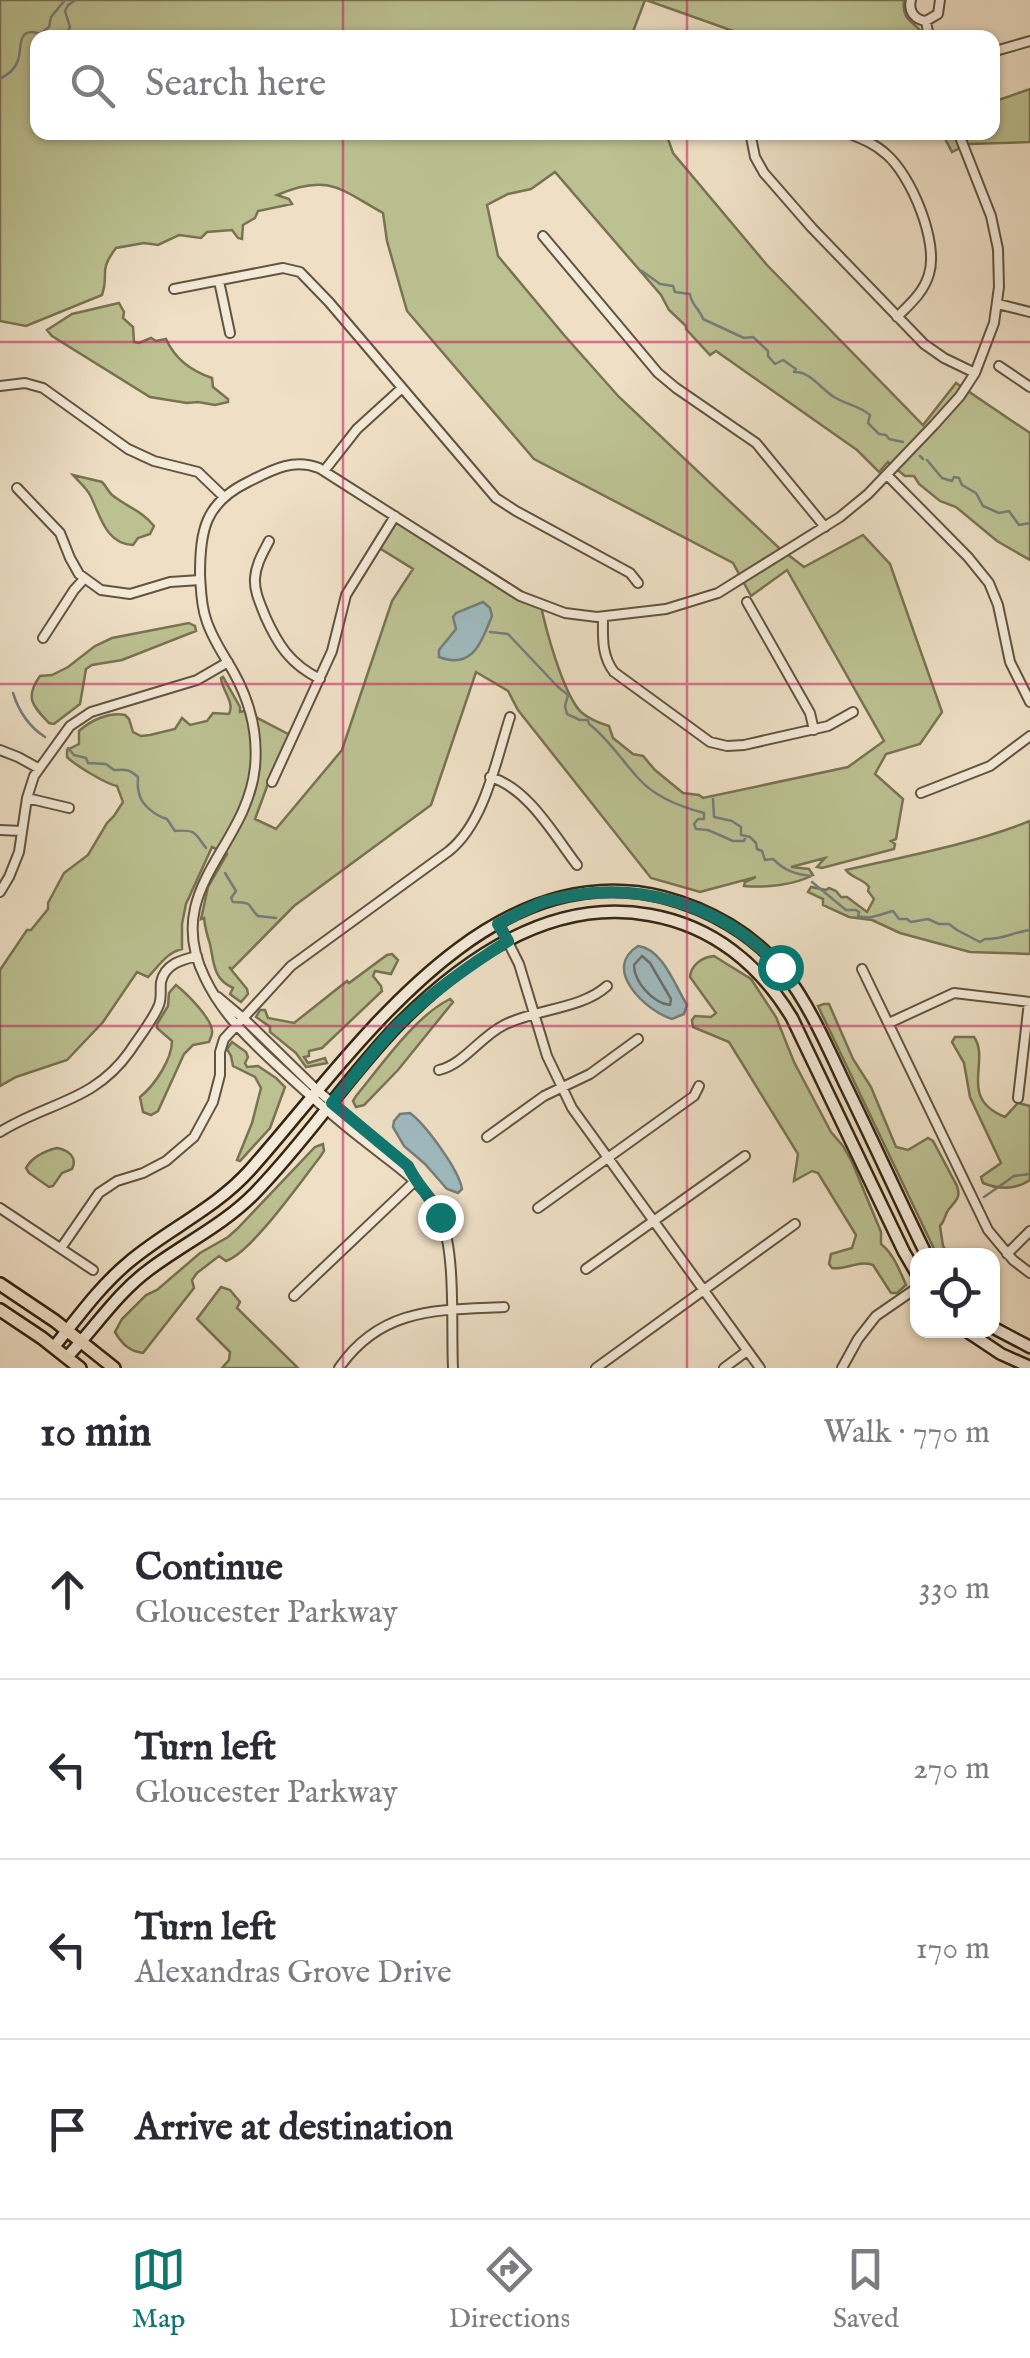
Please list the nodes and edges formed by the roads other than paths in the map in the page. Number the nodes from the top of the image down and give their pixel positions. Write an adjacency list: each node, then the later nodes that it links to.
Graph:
1 (911, 0): 3 (street)
2 (940, 2): 3 (street)
3 (926, 20): 4 (street)
4 (928, 30)
5 (1030, 41): 6 (street)
6 (1000, 50)
7 (752, 140): 15 (street)
8 (865, 140): 15 (street)
9 (961, 140): 13 (street)
10 (543, 236): 27 (street)
11 (219, 281): 12 (street); 16 (street); 21 (street)
12 (174, 289)
13 (998, 304): 14 (street); 18 (street)
14 (1030, 312)
15 (897, 317): 18 (street)
16 (230, 333)
17 (1000, 366): 20 (street)
18 (975, 373): 23 (street)
19 (0, 386): 25 (street)
20 (1030, 386)
21 (402, 388): 22 (street); 31 (street)
22 (324, 471): 25 (street); 26 (street)
23 (887, 475): 27 (street); 37 (street)
24 (17, 488): 29 (street)
25 (224, 497): 30 (street)
26 (395, 516): 33 (street); 36 (street)
27 (825, 527): 33 (street)
28 (268, 541): 36 (street)
29 (84, 579): 30 (street); 34 (street)
30 (200, 580): 35 (street)
31 (638, 584)
32 (747, 602): 40 (street)
33 (602, 616): 40 (street)
34 (43, 638)
35 (228, 662): 43 (street); 55 (street)
36 (320, 679): 45 (street)
37 (1030, 702)
38 (853, 712): 40 (street)
39 (510, 718): 44 (street)
40 (814, 730)
41 (1030, 736): 46 (street)
42 (0, 750): 43 (street)
43 (38, 768): 47 (street)
44 (490, 777): 51 (street); 61 (street)
45 (272, 782)
46 (921, 792)
47 (27, 798): 48 (street); 50 (street)
48 (69, 808)
49 (0, 830): 50 (street)
50 (22, 831): 52 (street)
51 (577, 866)
52 (0, 892)
53 (498, 924): 54 (street); 68 (main road); 82 (main road)
54 (508, 941): 60 (street); 70 (main road); 84 (main road)
55 (197, 956): 58 (street); 71 (street)
56 (862, 969): 62 (street)
57 (607, 986): 60 (street)
58 (214, 994): 61 (street); 63 (street)
59 (1030, 1002): 62 (street); 69 (street)
60 (534, 1014): 65 (street); 67 (street)
61 (243, 1018): 63 (street); 68 (street)
62 (889, 1023): 83 (street)
63 (236, 1026): 68 (street); 81 (street)
64 (638, 1040): 67 (street)
65 (439, 1070)
66 (699, 1086): 74 (street)
67 (561, 1088): 72 (street); 74 (street)
68 (314, 1094): 70 (street); 95 (main road)
69 (1018, 1098)
70 (329, 1107): 75 (street); 98 (main road)
71 (0, 1132)
72 (486, 1137)
73 (745, 1156): 78 (street)
74 (608, 1158): 77 (street); 78 (street)
75 (415, 1181): 91 (street); 93 (street)
76 (0, 1208): 81 (street)
77 (538, 1208)
78 (654, 1221): 85 (street); 89 (street)
79 (795, 1224): 89 (street)
80 (1030, 1231): 83 (street)
81 (60, 1248): 86 (street)
82 (923, 1248)
83 (1007, 1254): 87 (street)
84 (910, 1262)
85 (586, 1269)
86 (93, 1270)
87 (1030, 1273)
88 (0, 1284): 95 (main road)
89 (704, 1290): 101 (street); 108 (street)
90 (910, 1292): 111 (street)
91 (294, 1296)
92 (504, 1308): 93 (street)
93 (451, 1309): 106 (street); 107 (street)
94 (0, 1310): 99 (main road)
95 (67, 1330): 98 (main road); 99 (main road)
96 (1000, 1331): 100 (main road)
97 (976, 1338): 103 (main road)
98 (82, 1342): 102 (main road); 105 (main road)
99 (54, 1346): 102 (main road)
100 (1030, 1347)
101 (747, 1351): 109 (street); 110 (street)
102 (67, 1358): 104 (main road)
103 (1030, 1367)
104 (80, 1368)
105 (114, 1368)
106 (338, 1368)
107 (453, 1368)
108 (596, 1368)
109 (724, 1368)
110 (760, 1368)
111 (842, 1368)

